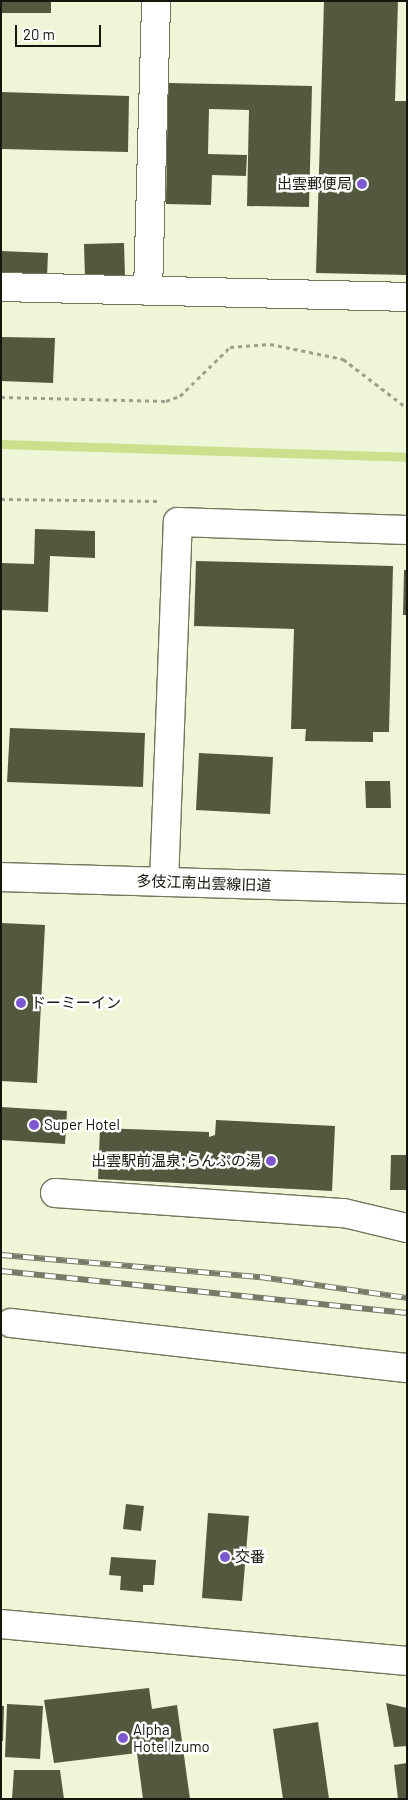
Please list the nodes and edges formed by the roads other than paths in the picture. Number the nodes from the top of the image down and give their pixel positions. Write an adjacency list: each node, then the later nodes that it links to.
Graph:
1 (156, 1): 3 (street)
2 (1, 287): 3 (street)
3 (148, 291): 4 (street)
4 (407, 297)
5 (407, 530): 7 (street)
6 (1, 877): 7 (street, 多伎江南出雲線旧道)
7 (164, 882): 8 (street, 多伎江南出雲線旧道)
8 (407, 889)
9 (55, 1193): 10 (street)
10 (407, 1228)
11 (11, 1323): 12 (street)
12 (407, 1368)
13 (1, 1624): 14 (street)
14 (407, 1662)

